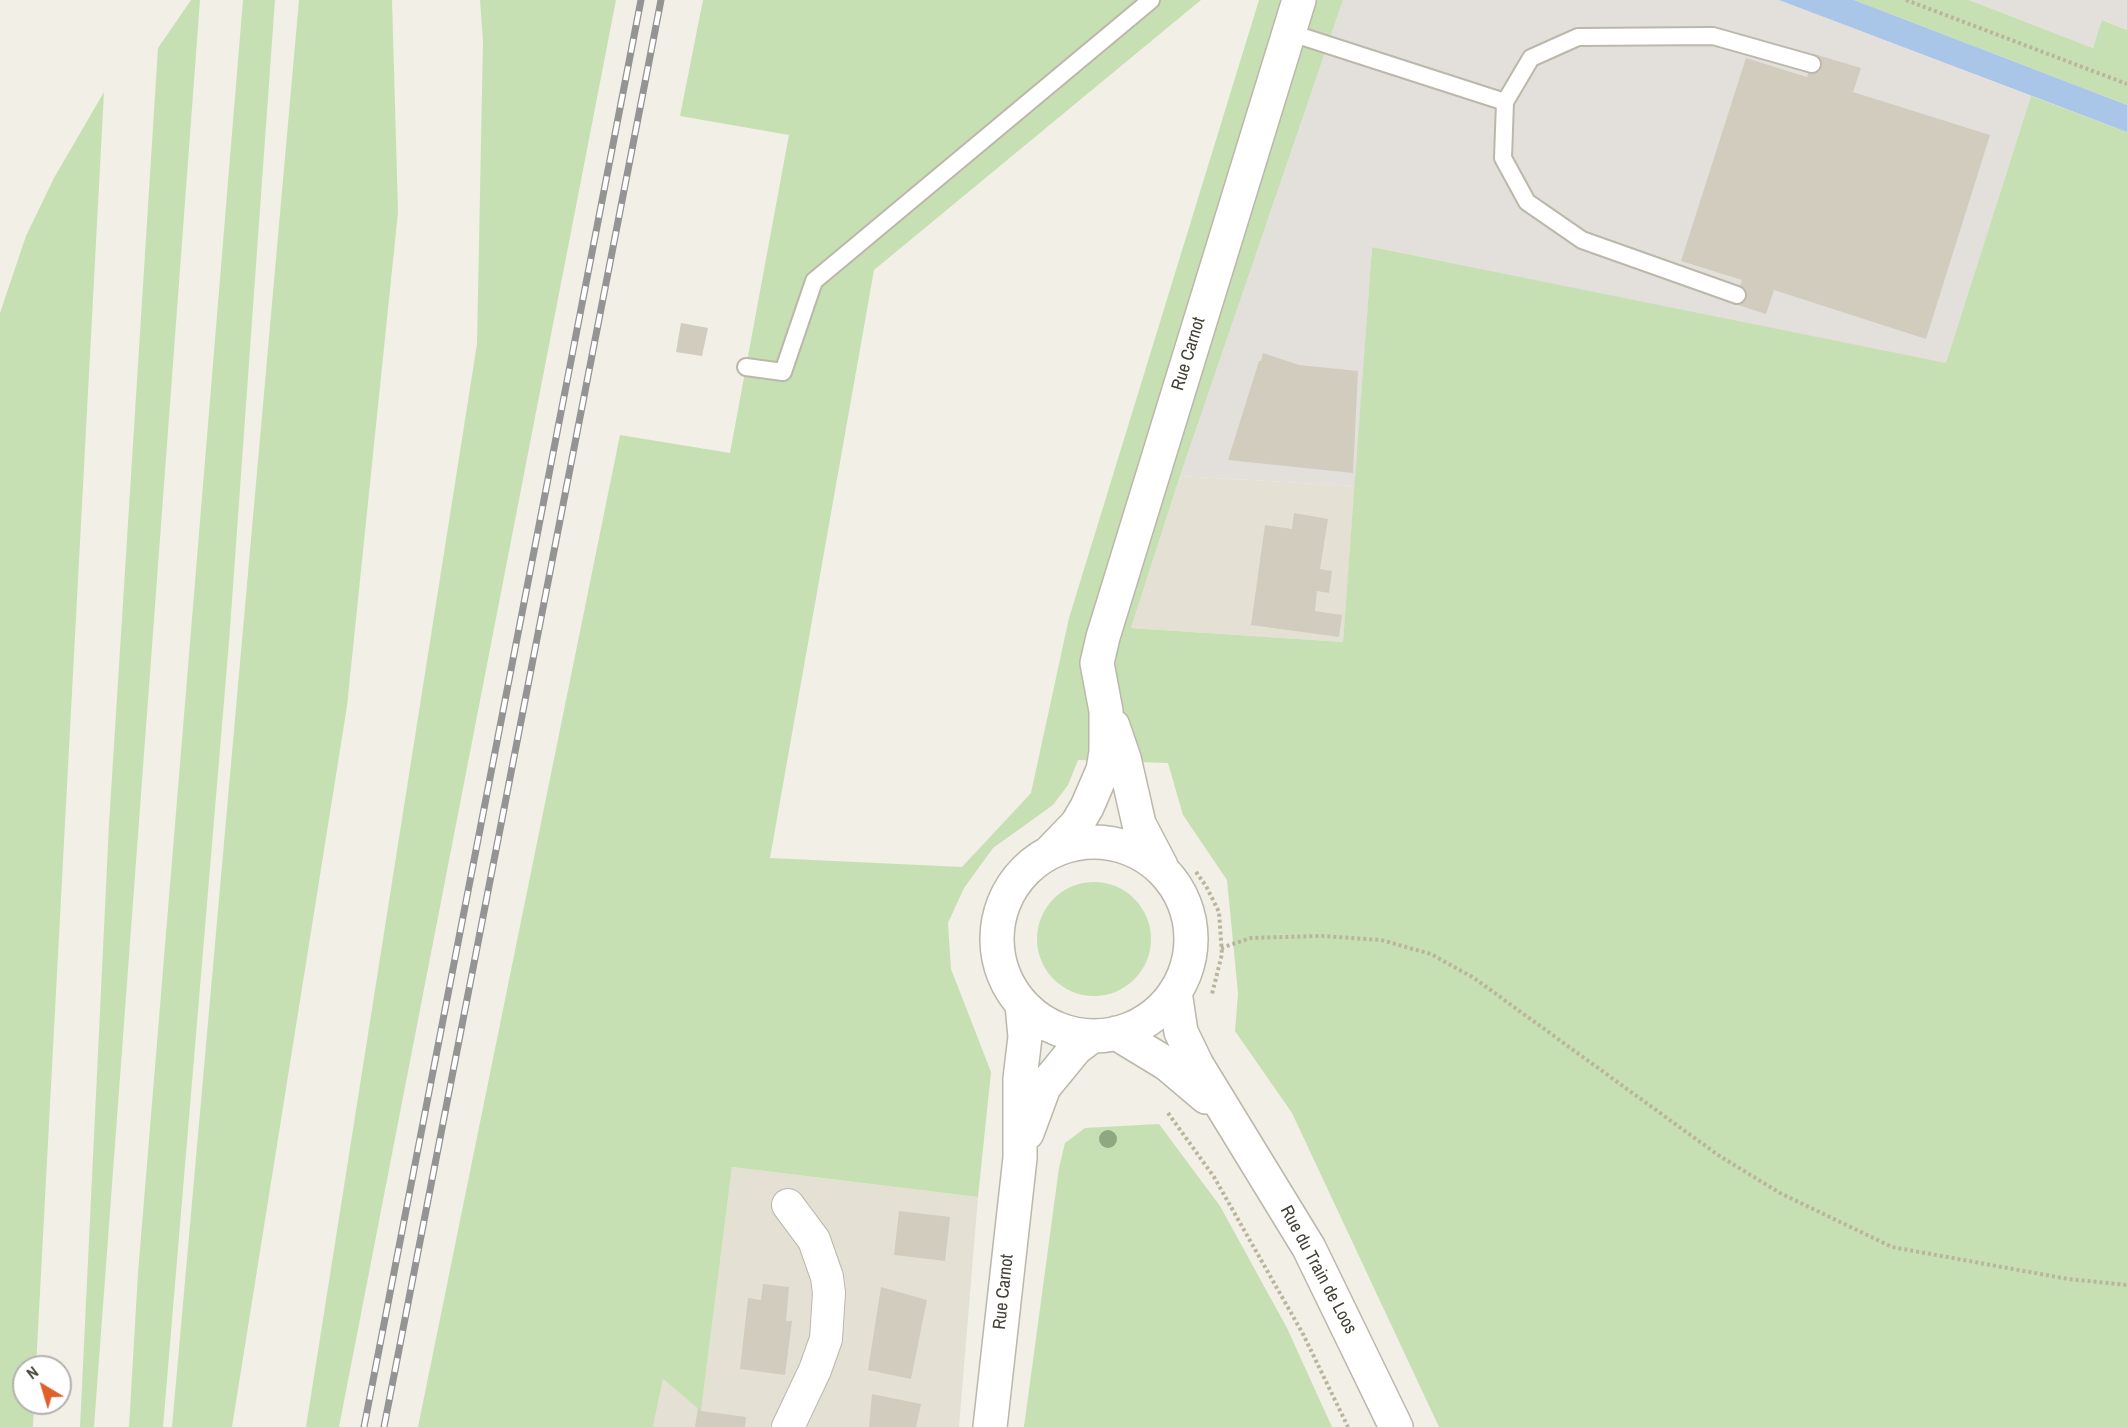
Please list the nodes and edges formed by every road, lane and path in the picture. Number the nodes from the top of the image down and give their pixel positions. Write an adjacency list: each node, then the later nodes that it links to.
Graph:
1 (1151, 0): 9 (lane)
2 (1299, 0): 4 (street, Rue Carnot)
3 (1906, 0): 6 (path)
4 (1288, 32): 7 (lane); 10 (street, Rue Carnot)
5 (1812, 64): 7 (lane)
6 (2127, 84)
7 (1505, 102): 8 (lane)
8 (1737, 295)
9 (746, 367)
10 (1106, 711): 11 (street, Rue Carnot); 12 (street, Rue Carnot)
11 (1049, 853): 12 (street); 17 (street)
12 (1162, 870): 15 (street)
13 (1195, 871): 14 (path)
14 (1221, 948): 16 (path); 23 (path)
15 (1175, 993): 18 (street); 20 (street, Rue du Train de Loos)
16 (1209, 1002)
17 (1022, 1004): 18 (street); 21 (street, Rue Carnot)
18 (1104, 1035): 19 (street, Rue du Train de Loos); 21 (street, Rue Carnot)
19 (1184, 1077): 20 (street, Rue du Train de Loos); 26 (path)
20 (1228, 1120): 27 (street, Rue du Train de Loos)
21 (1020, 1158): 25 (street, Rue Carnot)
22 (788, 1205): 24 (street)
23 (2127, 1285)
24 (788, 1427)
25 (990, 1427)
26 (1348, 1427)
27 (1396, 1427)

